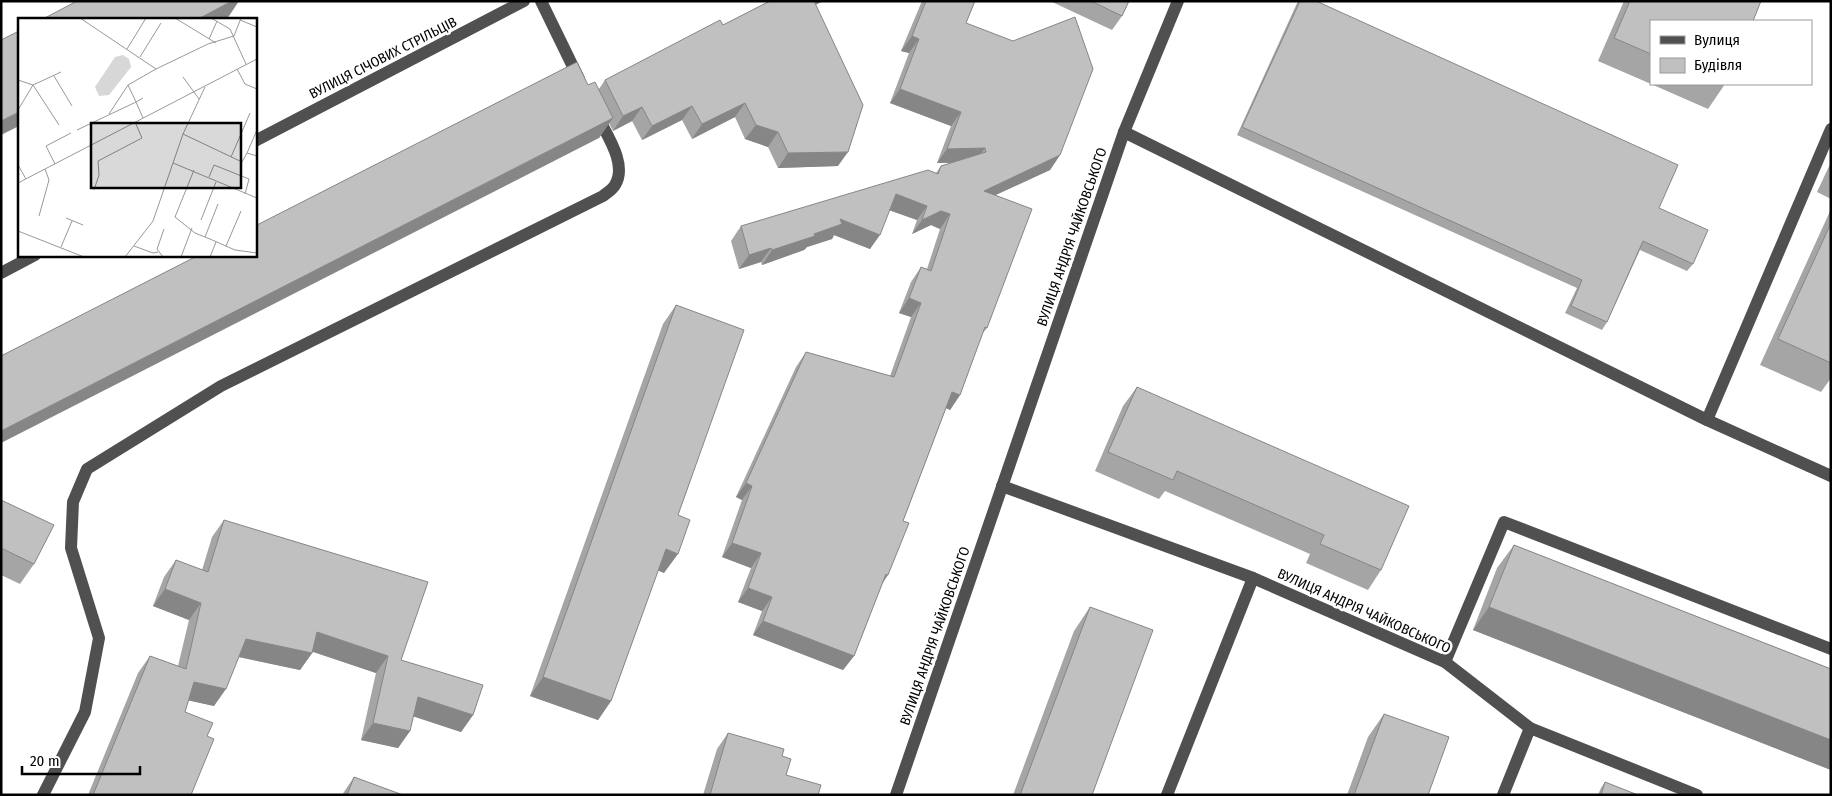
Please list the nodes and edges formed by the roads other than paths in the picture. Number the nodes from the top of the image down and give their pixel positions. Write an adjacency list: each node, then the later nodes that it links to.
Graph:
1 (524, 1): 8 (street, ВУЛИЦЯ СІЧОВИХ СТРІЛЬЦІВ)
2 (541, 1): 4 (street)
3 (1178, 1): 7 (street, ВУЛИЦЯ АНДРІЯ ЧАЙКОВСЬКОГО)
4 (583, 88)
5 (592, 105): 18 (street)
6 (1831, 129): 11 (street)
7 (1124, 132): 11 (street); 13 (street, ВУЛИЦЯ АНДРІЯ ЧАЙКОВСЬКОГО)
8 (256, 140)
9 (33, 256): 10 (street)
10 (1, 273)
11 (1707, 420): 12 (street)
12 (1831, 476)
13 (1002, 486): 14 (street, ВУЛИЦЯ АНДРІЯ ЧАЙКОВСЬКОГО); 19 (street, ВУЛИЦЯ АНДРІЯ ЧАЙКОВСЬКОГО)
14 (1253, 578): 16 (street, ВУЛИЦЯ АНДРІЯ ЧАЙКОВСЬКОГО); 20 (street)
15 (1831, 650): 16 (street)
16 (1445, 662): 17 (street, ВУЛИЦЯ АНДРІЯ ЧАЙКОВСЬКОГО)
17 (1530, 728): 21 (street); 22 (street, ВУЛИЦЯ АНДРІЯ ЧАЙКОВСЬКОГО)
18 (43, 795)
19 (896, 795)
20 (1167, 795)
21 (1503, 795)
22 (1697, 795)

